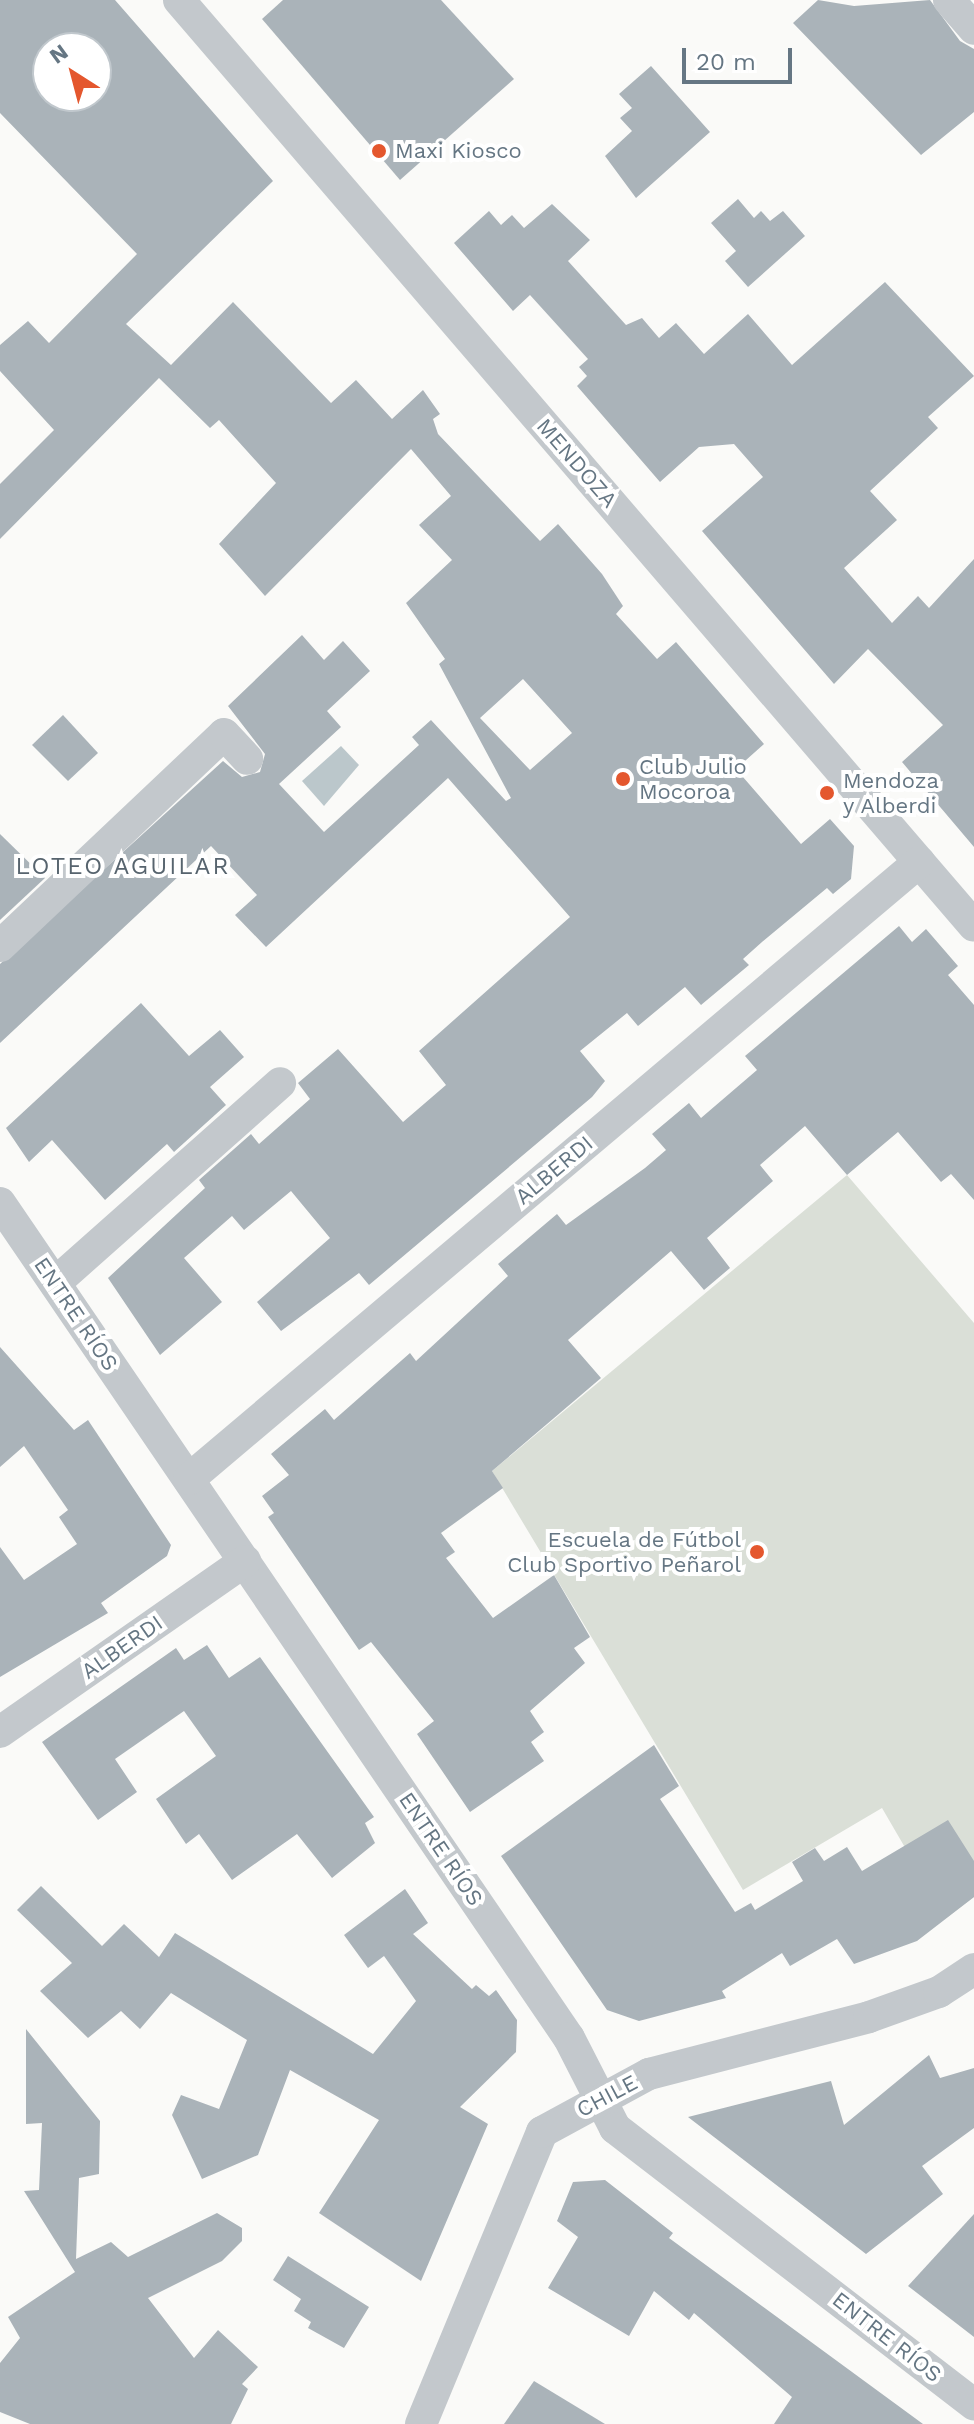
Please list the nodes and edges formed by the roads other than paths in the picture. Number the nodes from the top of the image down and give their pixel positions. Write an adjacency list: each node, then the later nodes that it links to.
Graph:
1 (179, 0): 5 (street, MENDOZA)
2 (949, 0): 3 (street)
3 (974, 29)
4 (247, 759): 7 (street)
5 (919, 862): 6 (street, MENDOZA); 11 (street, ALBERDI)
6 (974, 926)
7 (0, 946)
8 (280, 1083): 10 (street)
9 (0, 1203): 10 (street, ENTRE RÍOS)
10 (55, 1283): 11 (street, ENTRE RÍOS)
11 (189, 1479): 12 (street, ENTRE RÍOS)
12 (245, 1561): 13 (street, ALBERDI); 15 (street, ENTRE RÍOS)
13 (0, 1732)
14 (974, 1969): 15 (street, CHILE)
15 (601, 2100): 16 (street, ENTRE RÍOS); 17 (street, CHILE)
16 (974, 2404)
17 (421, 2424)

